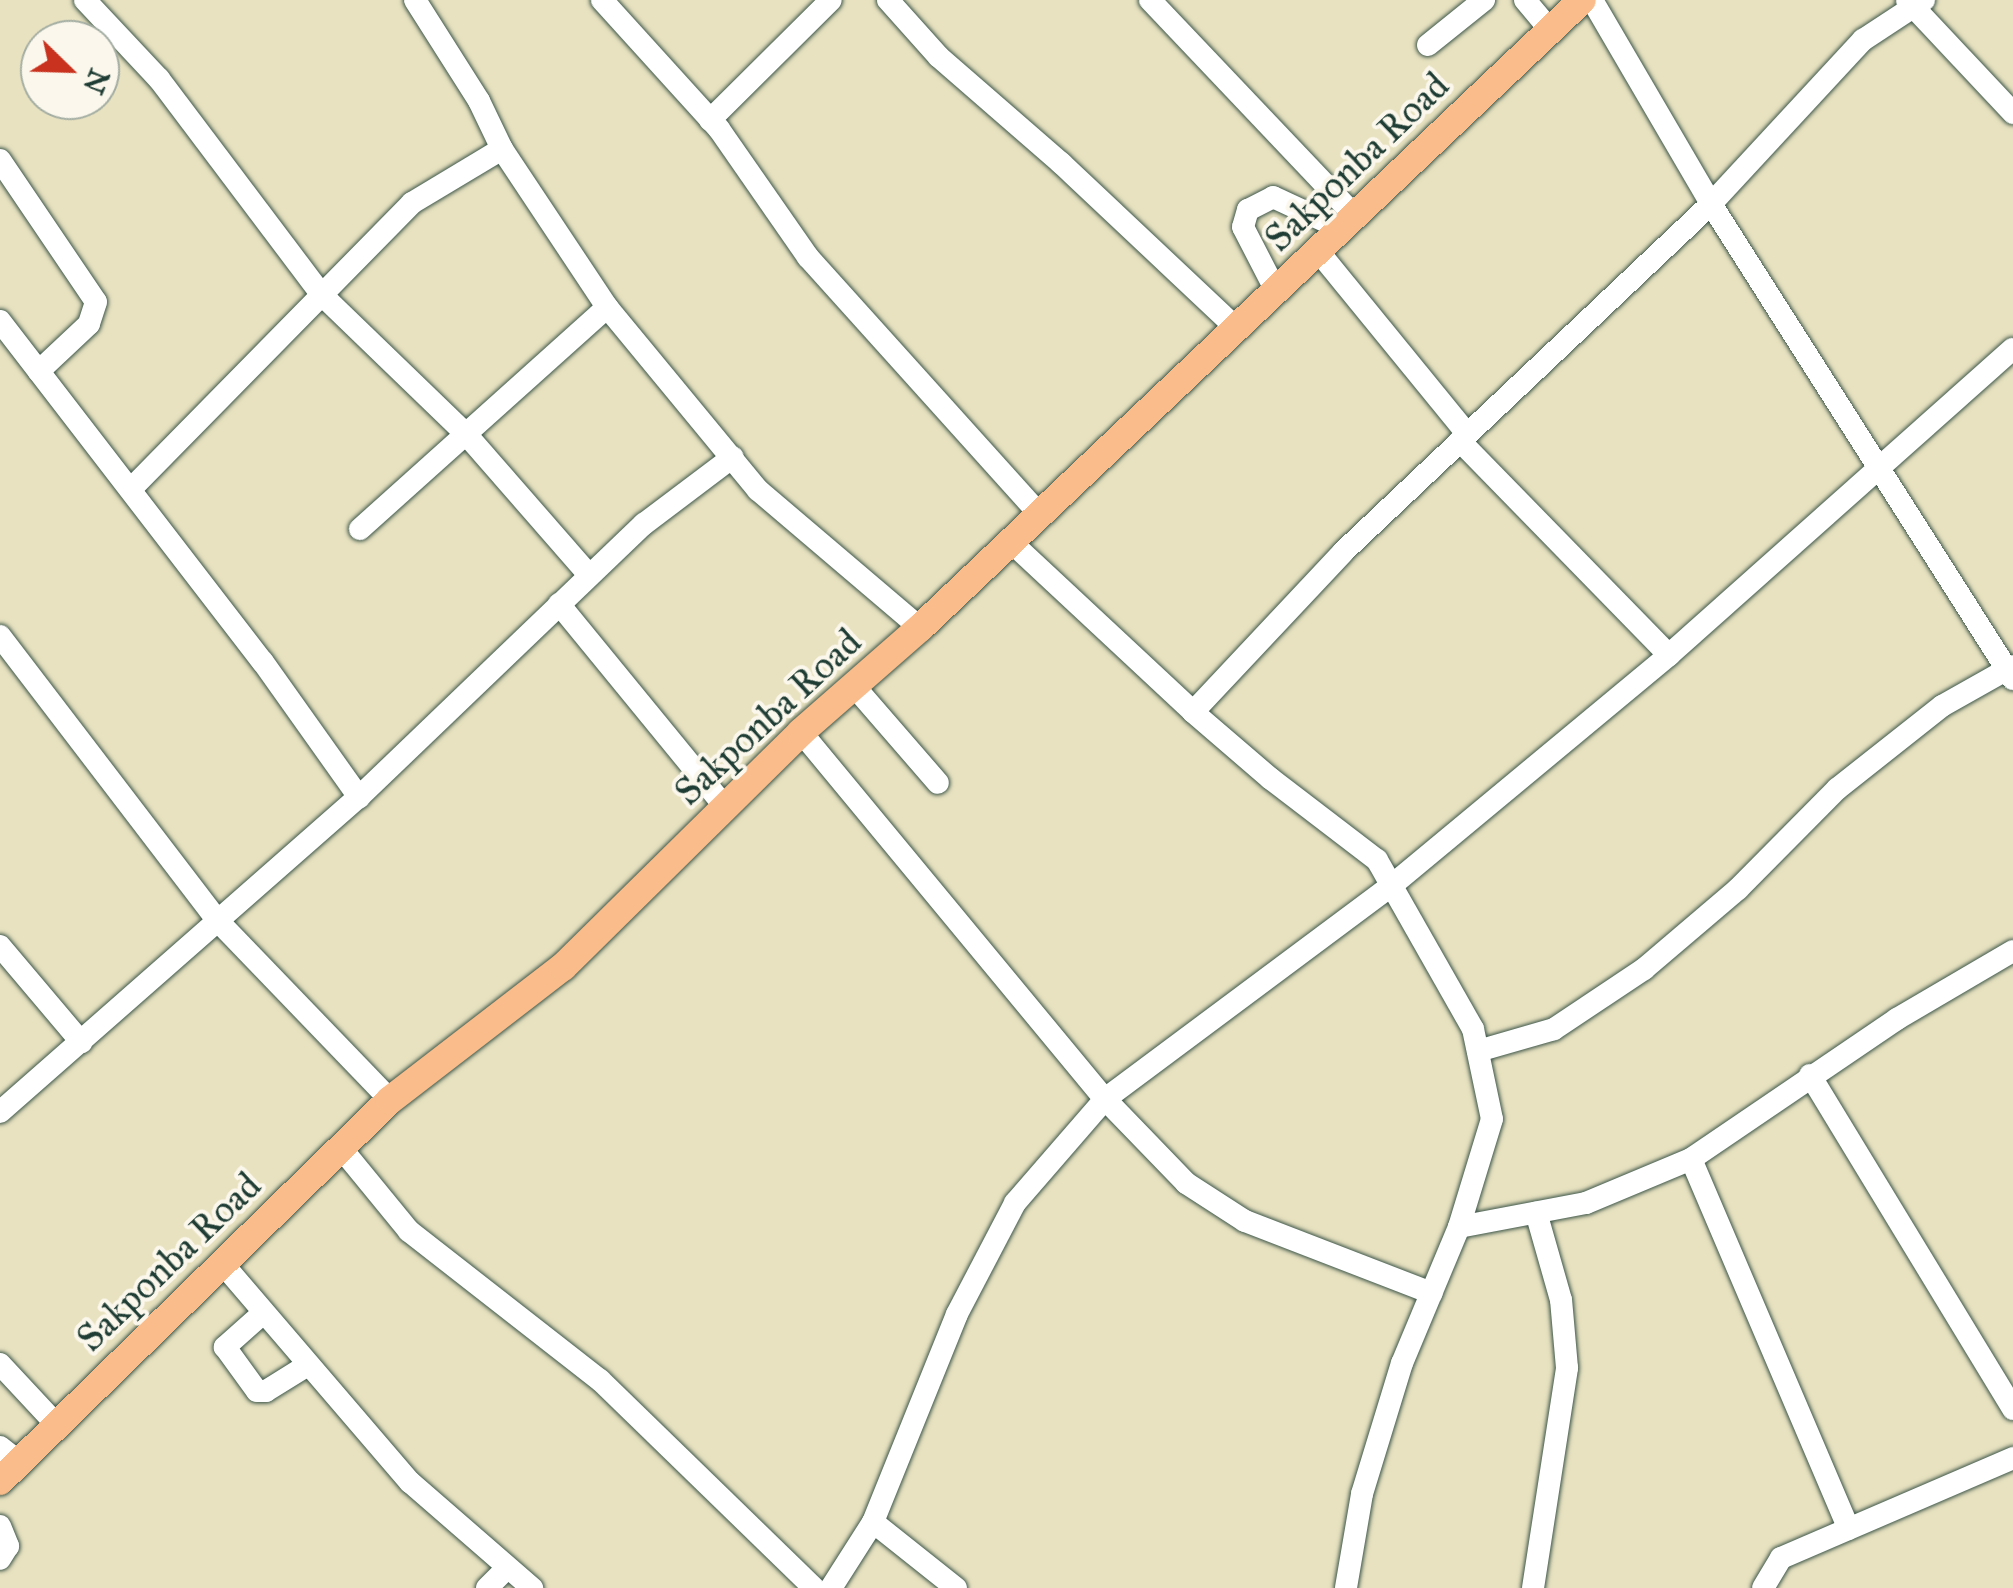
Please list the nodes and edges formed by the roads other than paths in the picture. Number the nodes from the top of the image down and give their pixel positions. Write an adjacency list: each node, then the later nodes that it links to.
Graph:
1 (85, 0): 22 (street)
2 (415, 0): 16 (street)
3 (602, 0): 15 (street)
4 (831, 0): 15 (street)
5 (888, 0): 25 (street)
6 (1150, 0): 19 (street)
7 (1484, 0): 13 (street)
8 (1525, 0): 12 (street)
9 (1582, 0): 12 (main road, Sakponba Road)
10 (1592, 0): 18 (street)
11 (1915, 2): 14 (street); 18 (street)
12 (1550, 30): 19 (main road, Sakponba Road)
13 (1428, 45)
14 (2013, 113)
15 (710, 120): 33 (street)
16 (502, 149): 22 (street); 23 (street)
17 (0, 160): 27 (street)
18 (1711, 204): 29 (street); 31 (street)
19 (1348, 222): 20 (main road, Sakponba Road); 21 (street)
20 (1318, 251): 21 (main road, Sakponba Road); 29 (street)
21 (1276, 291): 25 (main road, Sakponba Road)
22 (322, 295): 28 (street); 32 (street)
23 (607, 307): 28 (street); 30 (street)
24 (0, 321): 27 (street)
25 (1236, 328): 33 (main road, Sakponba Road)
26 (2013, 349): 31 (street)
27 (39, 371): 32 (street)
28 (466, 434): 34 (street); 36 (street)
29 (1463, 437): 40 (street); 43 (street)
30 (733, 458): 36 (street); 38 (street)
31 (1881, 471): 40 (street); 41 (street)
32 (131, 489): 46 (street)
33 (1040, 515): 35 (main road, Sakponba Road)
34 (360, 529)
35 (1010, 542): 38 (main road, Sakponba Road); 43 (street)
36 (589, 575): 37 (street)
37 (559, 604): 46 (street); 47 (street)
38 (920, 628): 42 (main road, Sakponba Road)
39 (0, 636): 49 (street)
40 (1669, 656): 48 (street)
41 (2011, 672): 53 (street)
42 (854, 686): 44 (main road, Sakponba Road); 45 (street)
43 (1193, 712): 48 (street)
44 (801, 732): 47 (main road, Sakponba Road); 55 (street)
45 (938, 783)
46 (359, 797): 49 (street)
47 (725, 807): 56 (main road, Sakponba Road)
48 (1392, 886): 53 (street); 55 (street)
49 (220, 922): 52 (street); 56 (street)
50 (0, 946): 52 (street)
51 (2013, 951): 54 (street)
52 (81, 1042): 57 (street)
53 (1478, 1051): 61 (street)
54 (1810, 1075): 59 (street); 67 (street)
55 (1105, 1099): 63 (street); 71 (street)
56 (390, 1100): 58 (main road, Sakponba Road)
57 (0, 1112)
58 (340, 1148): 62 (main road, Sakponba Road); 78 (street)
59 (1692, 1159): 60 (street); 73 (street)
60 (1536, 1212): 61 (street); 82 (street)
61 (1459, 1227): 63 (street)
62 (222, 1264): 64 (street); 68 (main road, Sakponba Road)
63 (1432, 1292): 81 (street)
64 (262, 1314): 66 (street); 66 (street)
65 (0, 1364): 68 (street)
66 (308, 1365): 75 (street)
67 (2013, 1408)
68 (56, 1424): 70 (main road, Sakponba Road)
69 (2013, 1458): 73 (street)
70 (6, 1463)
71 (872, 1522): 79 (street); 80 (street)
72 (0, 1526): 74 (street)
73 (1849, 1528): 83 (street)
74 (0, 1559)
75 (508, 1568): 76 (street); 77 (street)
76 (487, 1588)
77 (532, 1588)
78 (814, 1588)
79 (831, 1588)
80 (956, 1588)
81 (1346, 1588)
82 (1533, 1588)
83 (1763, 1588)

